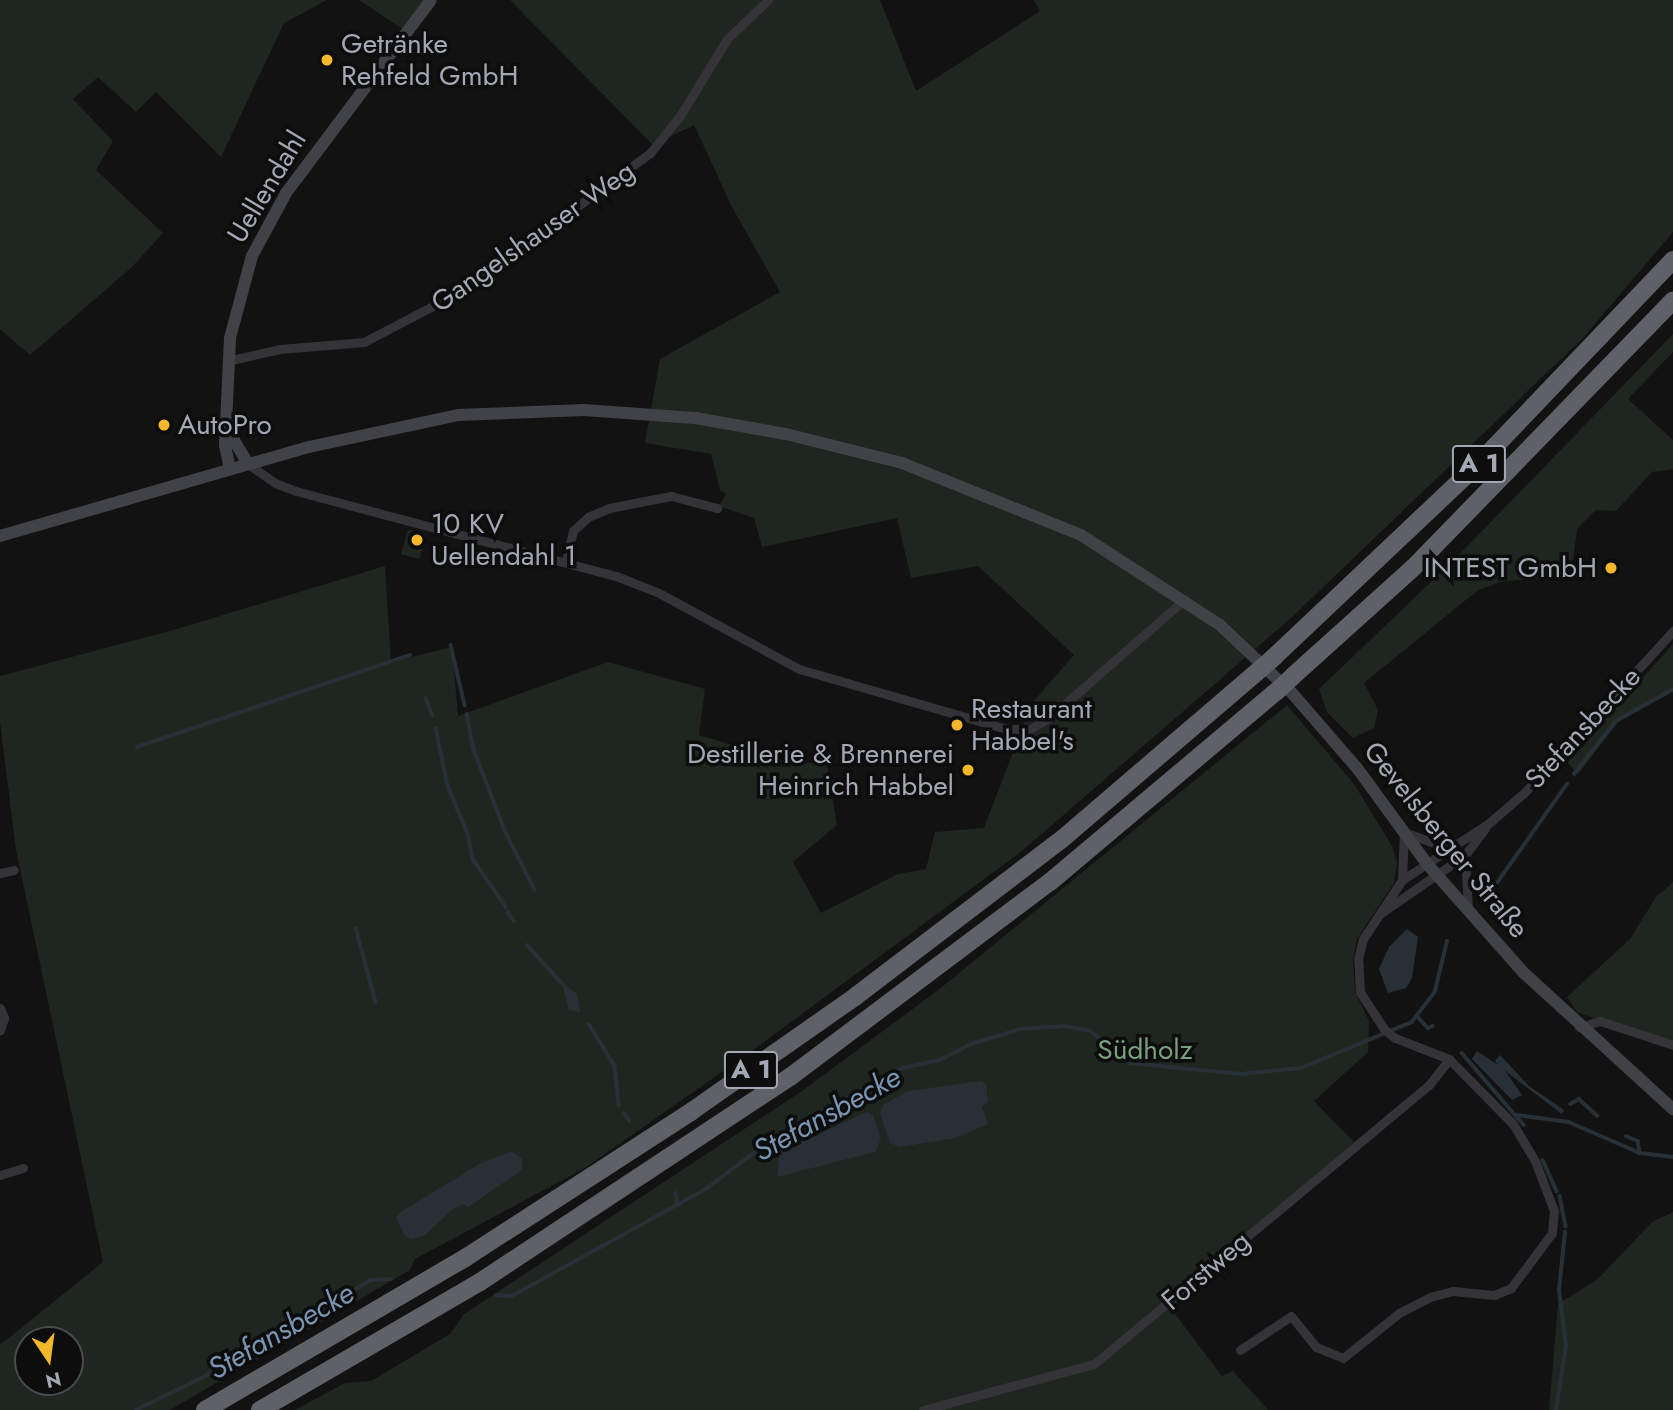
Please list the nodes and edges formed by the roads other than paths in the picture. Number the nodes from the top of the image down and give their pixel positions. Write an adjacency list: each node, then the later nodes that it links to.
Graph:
1 (431, 0): 5 (main road, Uellendahl)
2 (768, 0): 5 (street, Gangelshauser Weg)
3 (1673, 260): 33 (highway, A 1, bridge)
4 (1673, 301): 34 (highway, A 1, bridge)
5 (227, 361): 6 (main road, Uellendahl)
6 (229, 432): 7 (main road, Uellendahl); 8 (main road, Uellendahl)
7 (248, 464): 8 (main road, Gevelsberger Straße); 11 (street); 12 (main road, Gevelsberger Straße)
8 (230, 469): 10 (main road, Gevelsberger Straße)
9 (716, 508): 11 (street)
10 (0, 536)
11 (565, 561): 12 (street)
12 (1185, 599): 15 (main road, Gevelsberger Straße)
13 (1673, 631): 14 (street, Stefansbecke)
14 (1489, 822): 16 (street, Stefansbecke); 17 (street, Stefansbecke)
15 (1404, 832): 16 (street); 18 (main road, Gevelsberger Straße); 21 (street)
16 (1455, 843): 18 (street, Stefansbecke)
17 (1465, 855): 18 (street, Stefansbecke); 22 (street)
18 (1431, 869): 21 (street); 22 (main road, Gevelsberger Straße); 23 (street)
19 (15, 870): 20 (street)
20 (0, 873)
21 (1402, 880): 23 (street)
22 (1469, 912): 25 (main road, Gevelsberger Straße)
23 (1380, 914): 28 (street)
24 (0, 1008): 26 (street)
25 (1578, 1027): 27 (street); 29 (main road, Gevelsberger Straße)
26 (0, 1030)
27 (1673, 1045)
28 (1449, 1059): 32 (street); 35 (street, Forstweg)
29 (1673, 1109)
30 (23, 1168): 31 (street)
31 (0, 1175)
32 (1240, 1350)
33 (205, 1410)
34 (260, 1410)
35 (923, 1410)

